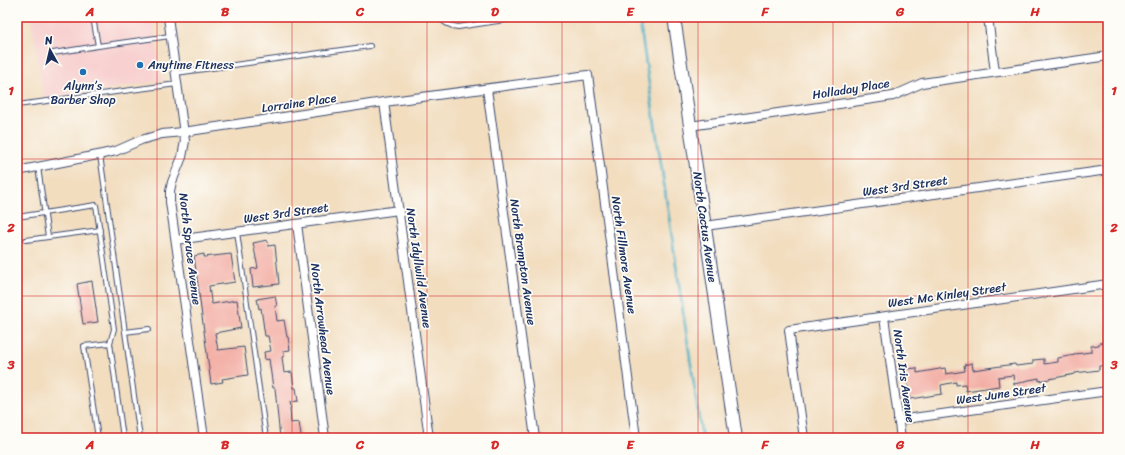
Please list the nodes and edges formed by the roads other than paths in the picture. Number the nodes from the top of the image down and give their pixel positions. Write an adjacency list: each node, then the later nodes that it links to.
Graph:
1 (94, 17): 8 (lane)
2 (168, 17): 7 (street, North Spruce Avenue)
3 (440, 17): 4 (lane)
4 (525, 17)
5 (674, 17): 19 (main road, North Cactus Avenue)
6 (988, 17): 12 (street)
7 (170, 36): 8 (lane); 13 (street, North Spruce Avenue)
8 (98, 46): 10 (lane)
9 (370, 46): 13 (lane)
10 (54, 53)
11 (1108, 56): 12 (street, Holladay Place)
12 (995, 72): 19 (street, Holladay Place)
13 (175, 73): 15 (street, North Spruce Avenue)
14 (588, 75): 16 (street, Lorraine Place); 50 (street, North Fillmore Avenue)
15 (177, 84): 18 (lane); 20 (street, North Spruce Avenue)
16 (487, 89): 17 (street, Lorraine Place); 49 (street, North Brampton Avenue)
17 (384, 102): 20 (street, Lorraine Place); 25 (street, North Idyllwild Avenue)
18 (17, 105)
19 (690, 126): 29 (main road, North Cactus Avenue)
20 (183, 132): 21 (street, Lorraine Place); 34 (street, North Spruce Avenue)
21 (100, 155): 22 (street, Lorraine Place); 38 (lane)
22 (38, 167): 24 (street, Lorraine Place); 26 (lane)
23 (1108, 170): 29 (street, West 3rd Street)
24 (17, 171)
25 (399, 210): 28 (street, West 3rd Street); 48 (street, North Idyllwild Avenue)
26 (45, 213): 27 (lane); 30 (lane); 32 (lane)
27 (17, 217)
28 (297, 224): 31 (street, West 3rd Street); 47 (street, North Arrowhead Avenue)
29 (705, 226): 51 (main road, North Cactus Avenue)
30 (100, 230): 32 (lane); 39 (lane)
31 (237, 232): 34 (street, West 3rd Street); 46 (lane)
32 (48, 237): 33 (lane)
33 (26, 240)
34 (176, 240): 45 (street, North Spruce Avenue)
35 (1108, 284): 36 (street, West Mc Kinley Street)
36 (884, 317): 41 (street, North Iris Avenue); 52 (street, West Mc Kinley Street)
37 (149, 329): 38 (lane)
38 (125, 332): 44 (lane)
39 (110, 343): 42 (lane); 43 (lane)
40 (1108, 391): 41 (street, West June Street)
41 (898, 420): 53 (street, North Iris Avenue)
42 (98, 438)
43 (123, 438)
44 (140, 438)
45 (204, 438)
46 (266, 438)
47 (324, 438)
48 (429, 438)
49 (535, 438)
50 (636, 438)
51 (736, 438)
52 (804, 438)
53 (901, 438)

